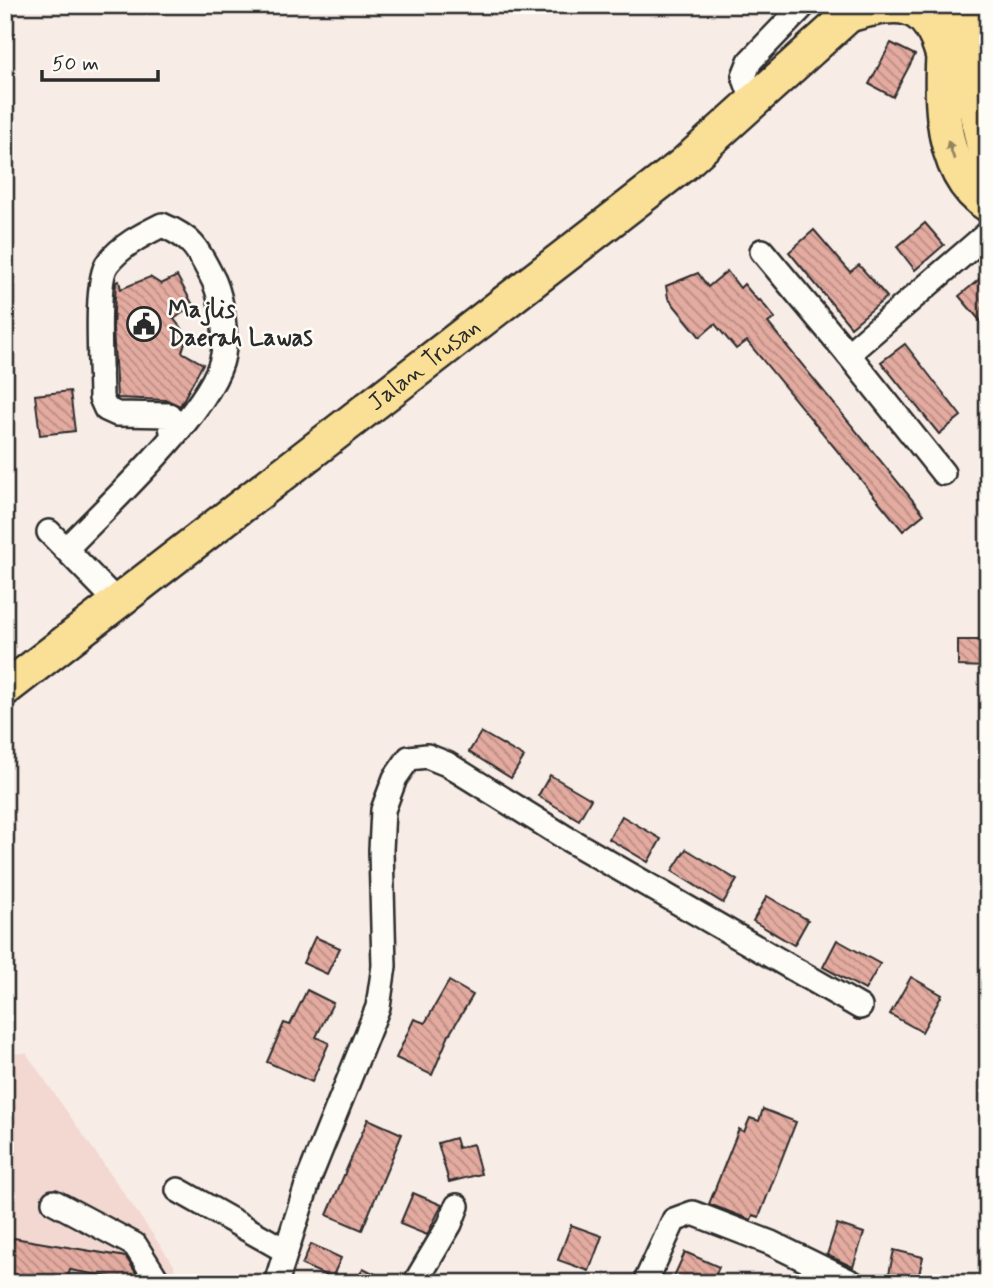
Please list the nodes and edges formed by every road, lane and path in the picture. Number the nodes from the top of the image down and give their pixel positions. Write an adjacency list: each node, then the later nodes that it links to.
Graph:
1 (804, 5): 6 (street)
2 (947, 5): 5 (highway)
3 (979, 5): 7 (highway)
4 (848, 13): 5 (highway); 6 (highway, Jalan Trusan)
5 (942, 56): 8 (highway, one-way to 5)
6 (754, 103): 16 (highway, Jalan Trusan)
7 (988, 169)
8 (988, 205)
9 (988, 233): 11 (street)
10 (762, 251): 11 (street)
11 (848, 354): 13 (street)
12 (171, 426): 12 (street); 15 (street)
13 (943, 473)
14 (49, 532): 15 (street)
15 (66, 549): 16 (street)
16 (118, 603): 17 (highway, Jalan Trusan)
17 (5, 689)
18 (860, 1007): 22 (street)
19 (178, 1190): 22 (street)
20 (54, 1202): 24 (street)
21 (457, 1206): 25 (street)
22 (286, 1251): 23 (street)
23 (282, 1281)
24 (159, 1283)
25 (415, 1283)
26 (645, 1283): 27 (street)
27 (853, 1283)

